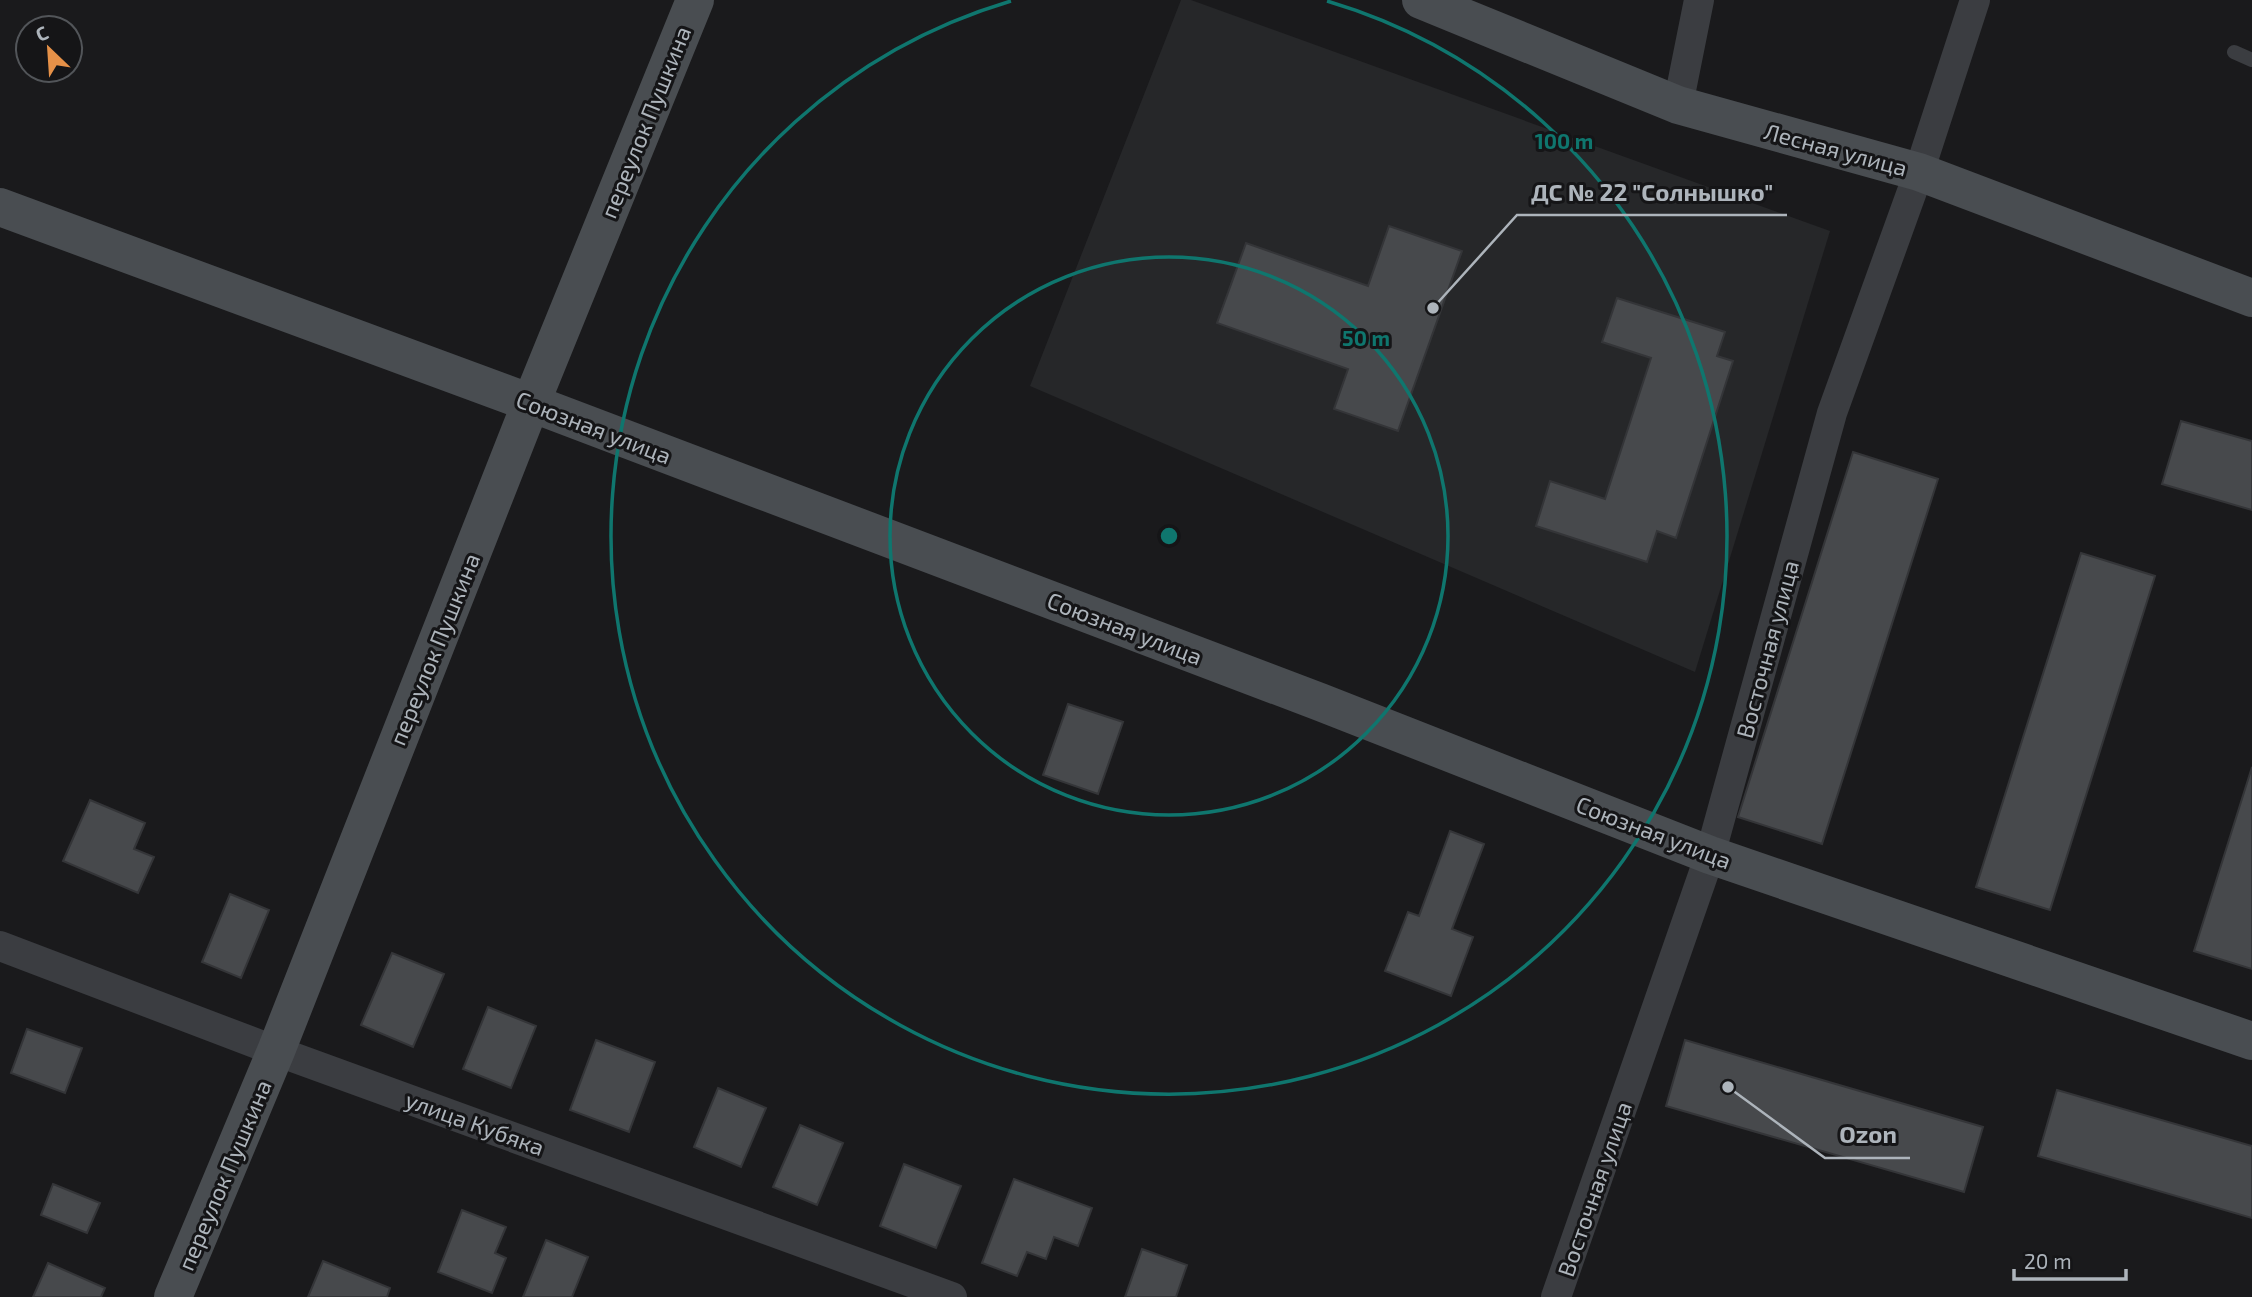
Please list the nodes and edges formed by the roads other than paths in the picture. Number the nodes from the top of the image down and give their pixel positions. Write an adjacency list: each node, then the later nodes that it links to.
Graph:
1 (695, 0): 11 (street, переулок Пушкина)
2 (1421, 0): 7 (street, Лесная улица)
3 (1699, 0): 7 (street)
4 (1975, 0): 8 (street, Восточная улица)
5 (2234, 52): 6 (lane)
6 (2252, 60)
7 (1678, 105): 8 (street, Лесная улица)
8 (1919, 172): 10 (street, Лесная улица); 12 (street, Восточная улица)
9 (0, 207): 11 (street, Союзная улица)
10 (2252, 298)
11 (531, 403): 12 (street, Союзная улица); 15 (street, переулок Пушкина)
12 (1710, 855): 14 (street, Союзная улица); 18 (street, Восточная улица)
13 (0, 946): 15 (street, улица Кубяка)
14 (2252, 1041)
15 (276, 1051): 16 (street, переулок Пушкина); 17 (street, улица Кубяка)
16 (173, 1297)
17 (951, 1297)
18 (1556, 1297)

